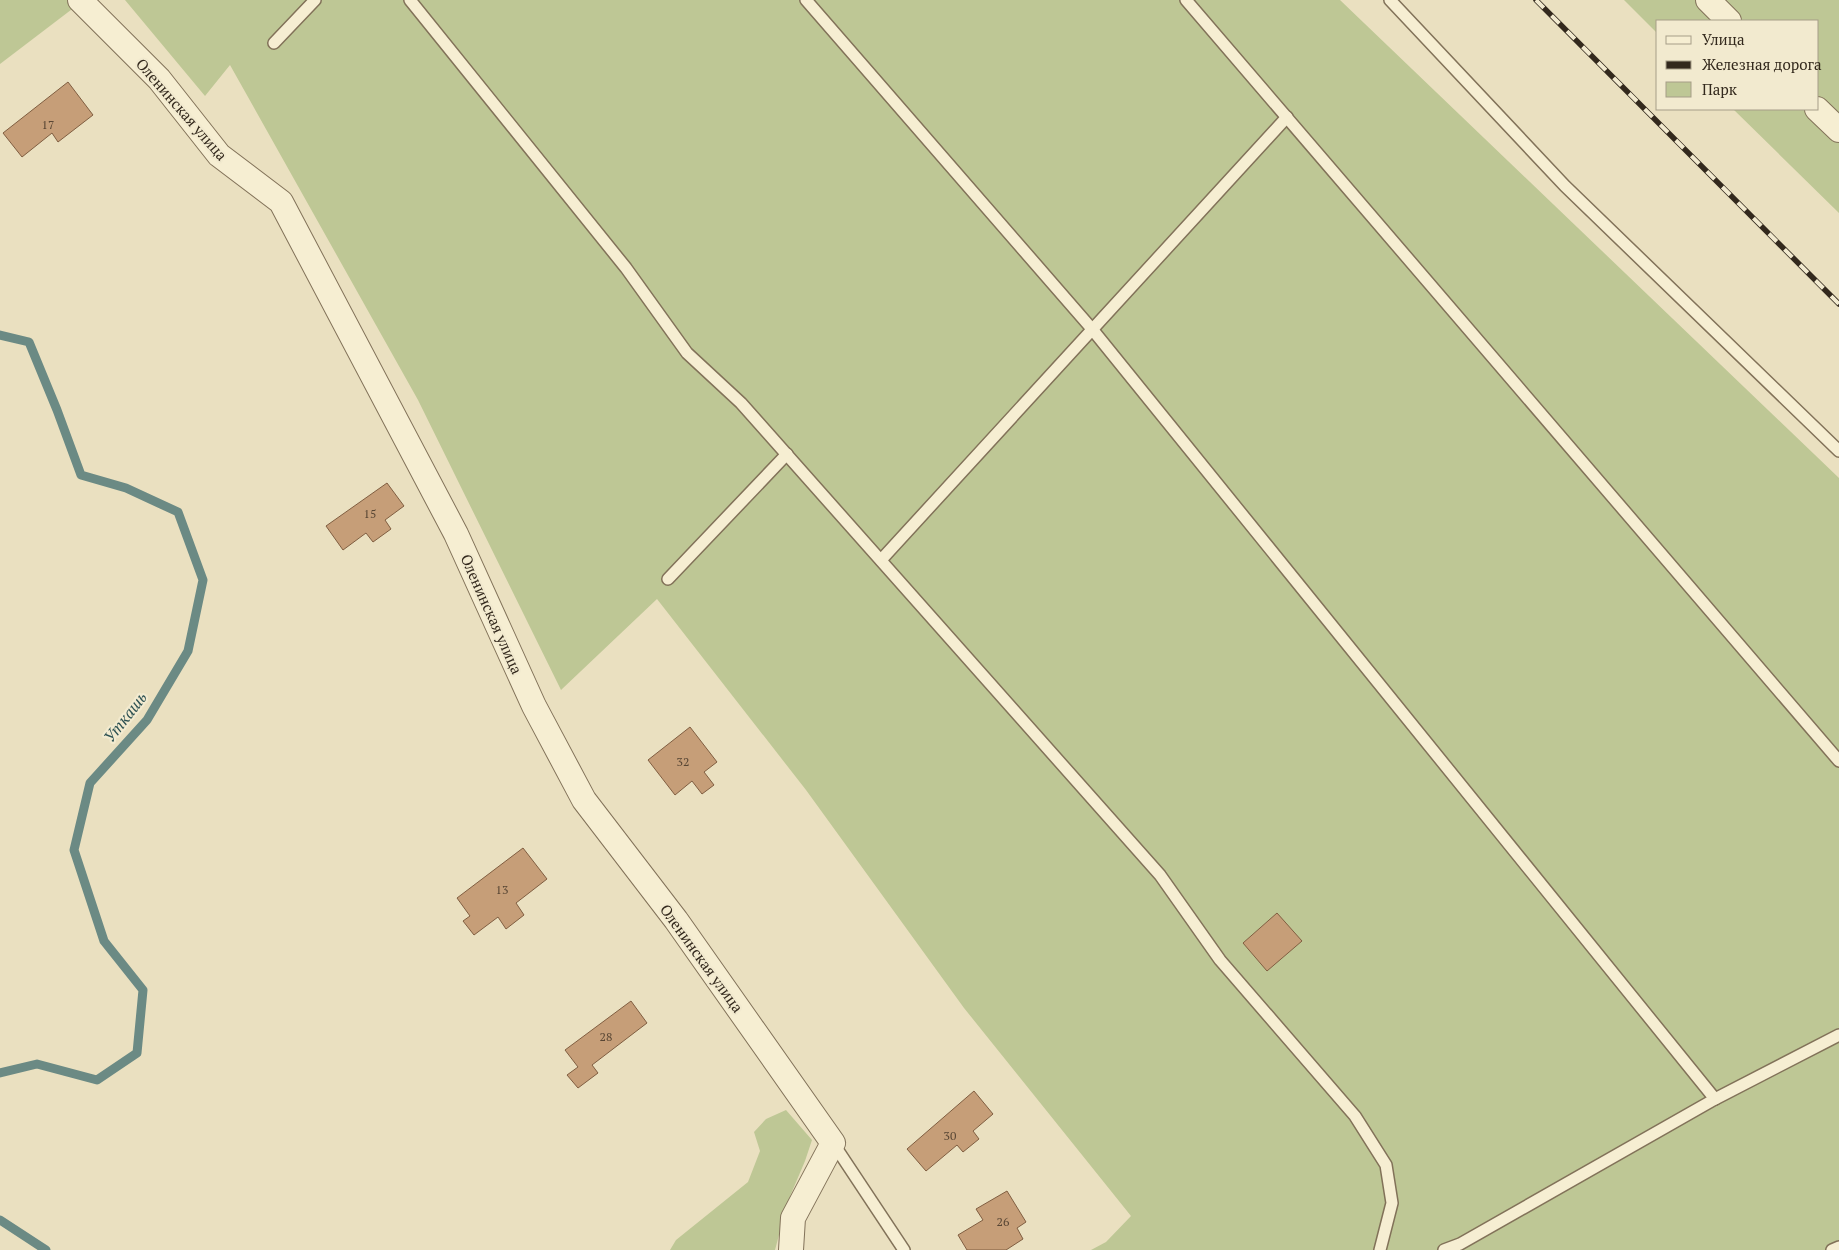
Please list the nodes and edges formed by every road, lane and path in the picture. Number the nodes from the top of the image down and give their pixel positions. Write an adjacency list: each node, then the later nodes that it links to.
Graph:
1 (80, 0): 21 (street, Оленинская улица)
2 (315, 0): 9 (lane)
3 (410, 0): 15 (lane)
4 (806, 0): 13 (lane)
5 (1186, 0): 11 (lane)
6 (1390, 0): 14 (lane)
7 (1708, 0): 8 (street)
8 (1728, 20)
9 (274, 44)
10 (1818, 110): 12 (street)
11 (1287, 116): 13 (lane); 18 (lane)
12 (1839, 130)
13 (1092, 330): 16 (lane); 20 (lane)
14 (1839, 451)
15 (787, 454): 16 (lane); 17 (lane)
16 (881, 560): 26 (lane)
17 (668, 579)
18 (1839, 761)
19 (1839, 1035): 20 (lane)
20 (1714, 1099): 23 (lane)
21 (833, 1143): 24 (street); 25 (lane)
22 (1839, 1246): 28 (lane)
23 (1462, 1247): 27 (lane)
24 (791, 1250)
25 (904, 1250)
26 (1380, 1250)
27 (1444, 1250)
28 (1832, 1250)

